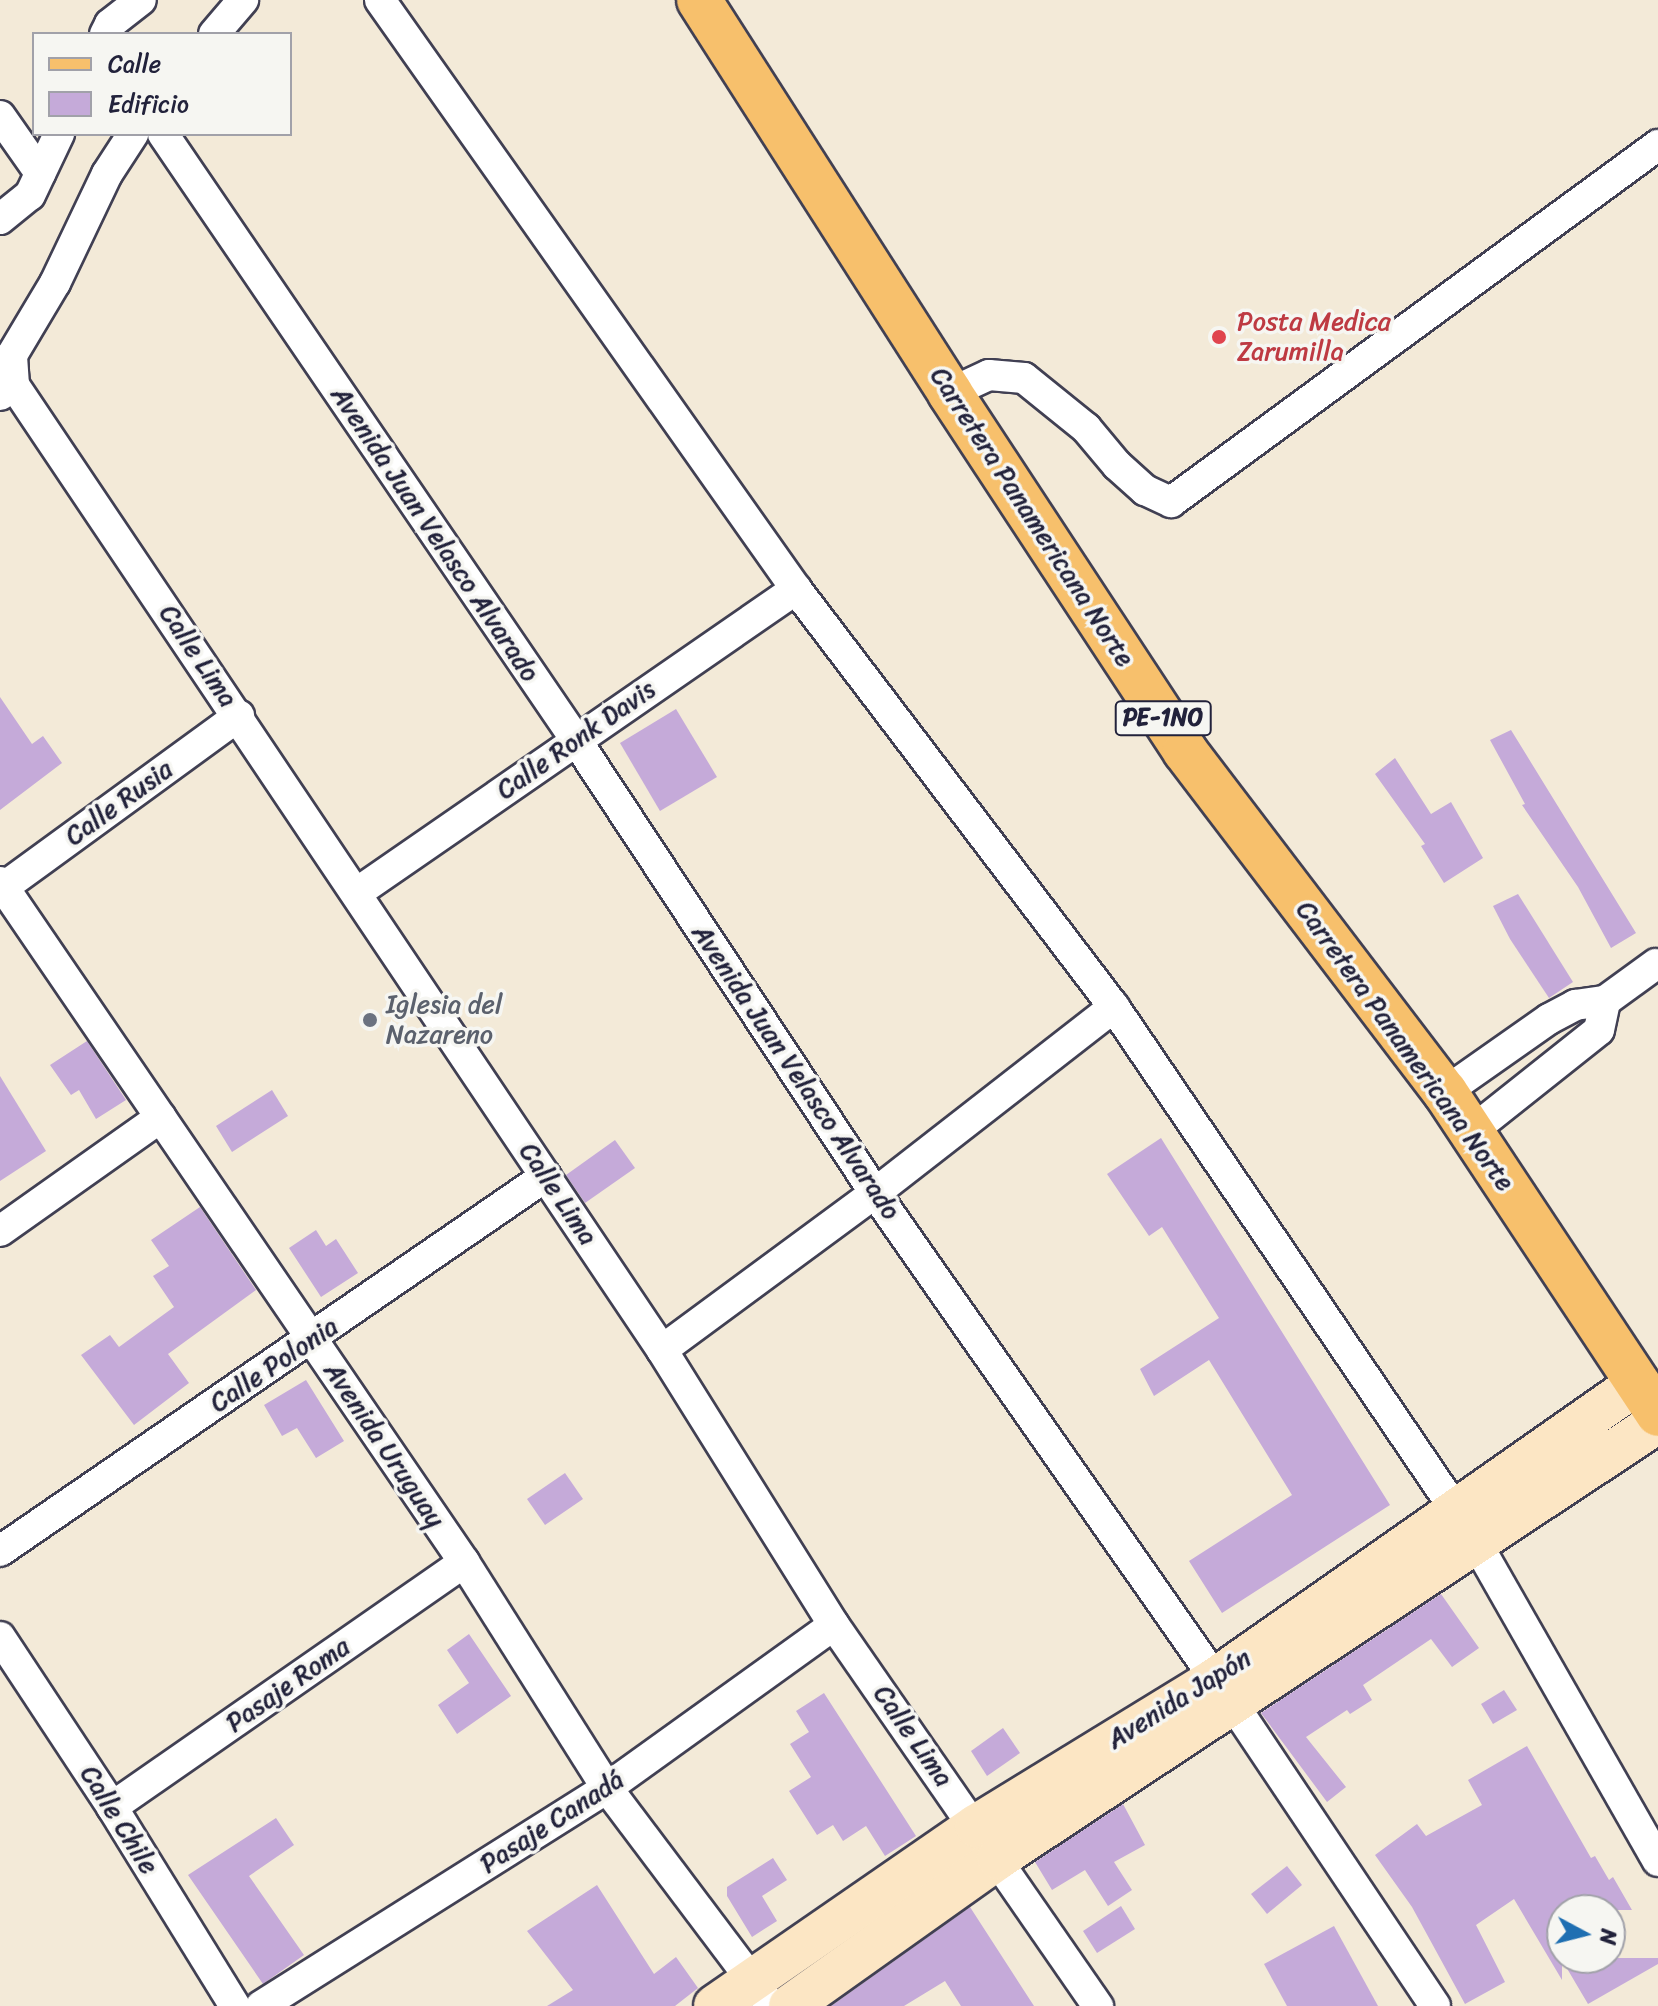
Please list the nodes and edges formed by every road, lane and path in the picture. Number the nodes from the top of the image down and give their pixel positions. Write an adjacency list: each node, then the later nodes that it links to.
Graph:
1 (141, 0): 5 (street)
2 (243, 0): 6 (street)
3 (380, 0): 16 (street)
4 (699, 0): 15 (main road, Carretera Panamericana Norte / PE-1NO)
5 (106, 32)
6 (216, 32)
7 (0, 116): 12 (street)
8 (58, 136): 12 (street)
9 (132, 136): 14 (street)
10 (164, 136): 18 (street, Avenida Juan Velasco Alvarado)
11 (1658, 145): 15 (street)
12 (40, 173): 13 (street)
13 (0, 219)
14 (7, 390): 17 (street, Calle Lima)
15 (950, 393): 24 (main road, Carretera Panamericana Norte / PE-1NO)
16 (796, 589): 18 (street, Calle Ronk Davis); 23 (street)
17 (239, 716): 19 (street, Calle Rusia); 20 (street, Calle Lima)
18 (576, 740): 20 (street, Calle Ronk Davis); 28 (street, Avenida Juan Velasco Alvarado)
19 (1, 886): 25 (street, Avenida Uruguay)
20 (358, 892): 27 (street, Calle Lima)
21 (1657, 965): 22 (street)
22 (1605, 1001): 24 (street); 26 (street)
23 (1114, 1007): 28 (street); 34 (street)
24 (1445, 1092): 26 (main road, Carretera Panamericana Norte / PE-1NO)
25 (161, 1117): 29 (street); 30 (street, Avenida Uruguay)
26 (1472, 1131): 32 (main road, Carretera Panamericana Norte / PE-1NO)
27 (546, 1176): 30 (street, Calle Polonia); 31 (street, Calle Lima)
28 (875, 1193): 31 (street); 39 (street, Avenida Juan Velasco Alvarado)
29 (0, 1231)
30 (312, 1339): 35 (street, Calle Polonia); 36 (street, Avenida Uruguay)
31 (662, 1350): 37 (street, Calle Lima)
32 (1648, 1399): 34 (street)
33 (1658, 1422): 34 (street)
34 (1466, 1527): 39 (street); 43 (street)
35 (0, 1551)
36 (464, 1562): 40 (street, Avenida Uruguay); 41 (street, Pasaje Roma)
37 (834, 1625): 40 (street, Pasaje Canadá); 42 (street, Calle Lima)
38 (0, 1637): 41 (street, Calle Chile)
39 (1223, 1692): 42 (street); 50 (street, Avenida Juan Velasco Alvarado)
40 (607, 1788): 44 (street, Avenida Uruguay); 46 (street, Pasaje Canadá)
41 (112, 1807): 45 (street, Calle Chile)
42 (987, 1842): 44 (street); 48 (street); 49 (street, Calle Lima)
43 (1658, 1861)
44 (762, 1993): 47 (street)
45 (235, 2006)
46 (261, 2006)
47 (715, 2006)
48 (790, 2006)
49 (1098, 2006)
50 (1435, 2006)

